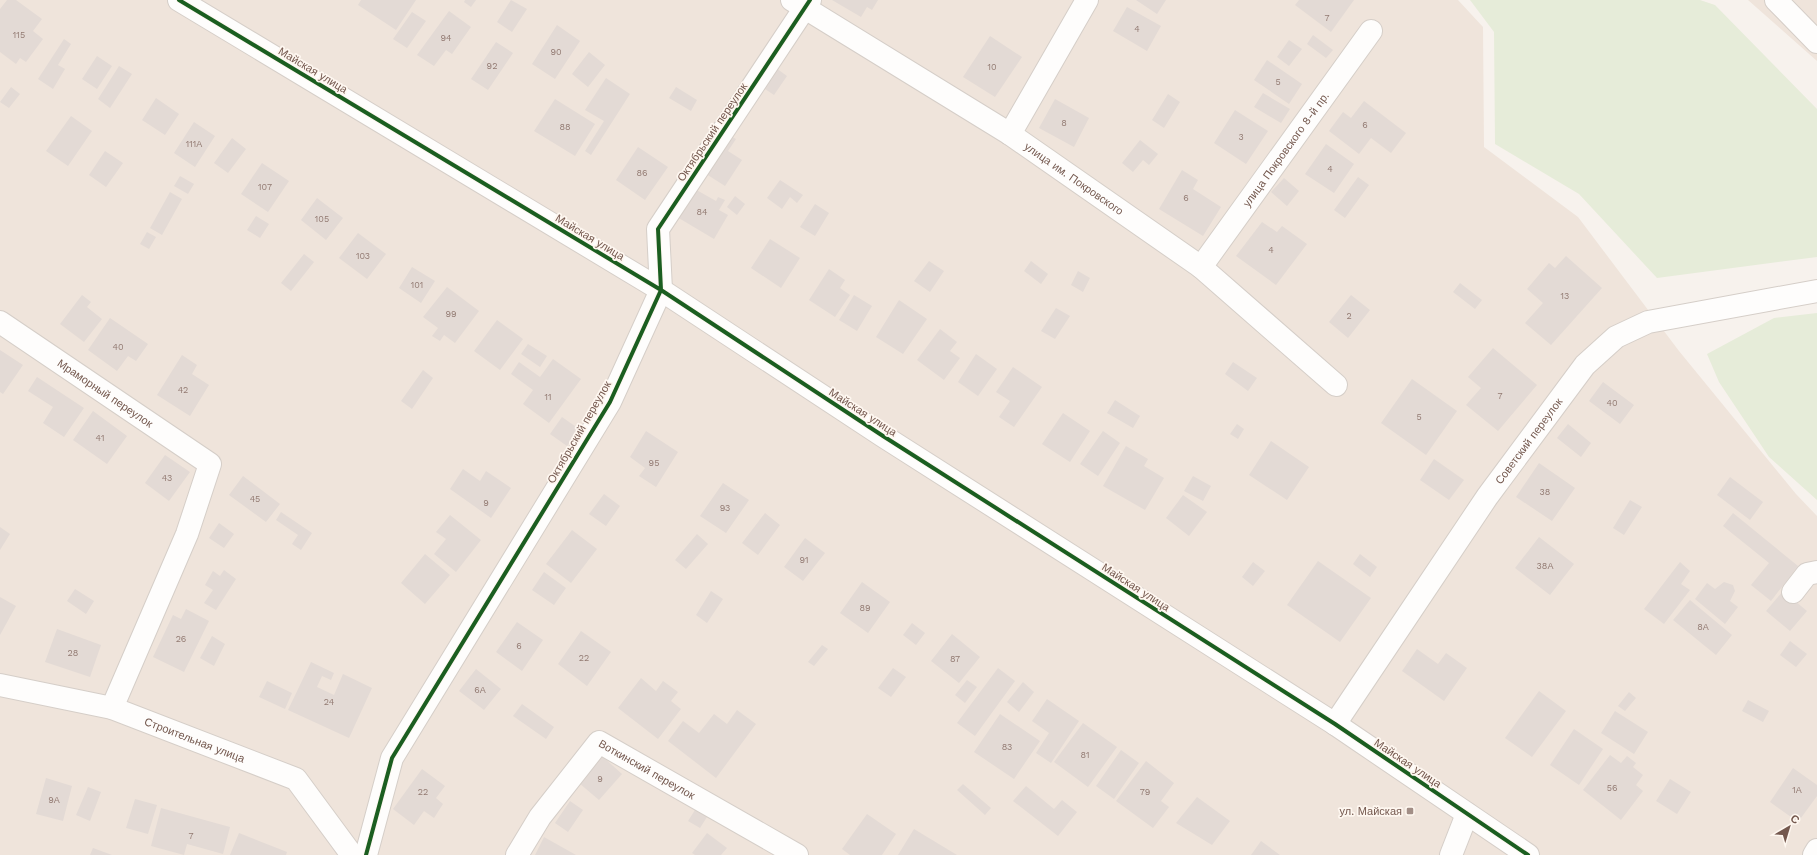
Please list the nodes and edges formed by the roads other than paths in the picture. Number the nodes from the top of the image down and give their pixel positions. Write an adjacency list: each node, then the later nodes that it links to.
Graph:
1 (179, 0): 9 (street, Майская улица)
2 (1087, 0): 7 (street)
3 (1776, 0): 6 (street)
4 (802, 3): 7 (street, улица им. Покровского); 9 (street, Октябрьский переулок)
5 (1371, 31): 8 (street, улица Покровского 8-й пр.)
6 (1817, 42)
7 (1010, 134): 8 (street, улица им. Покровского)
8 (1201, 267): 12 (street, улица им. Покровского)
9 (661, 290): 17 (street, Майская улица); 21 (street, Октябрьский переулок)
10 (1817, 291): 17 (street, Советский переулок)
11 (0, 322): 16 (street, Мраморный переулок)
12 (1336, 385)
13 (1817, 572): 14 (street)
14 (1792, 592)
15 (0, 685): 16 (street, Строительная улица)
16 (112, 708): 20 (street, Строительная улица)
17 (1335, 724): 18 (street, Майская улица)
18 (1467, 814): 24 (street); 25 (street, Майская улица)
19 (1817, 850): 26 (street)
20 (352, 855)
21 (366, 855)
22 (517, 855): 23 (street, Воткинский переулок)
23 (797, 855)
24 (1451, 855)
25 (1528, 855)
26 (1814, 855)

